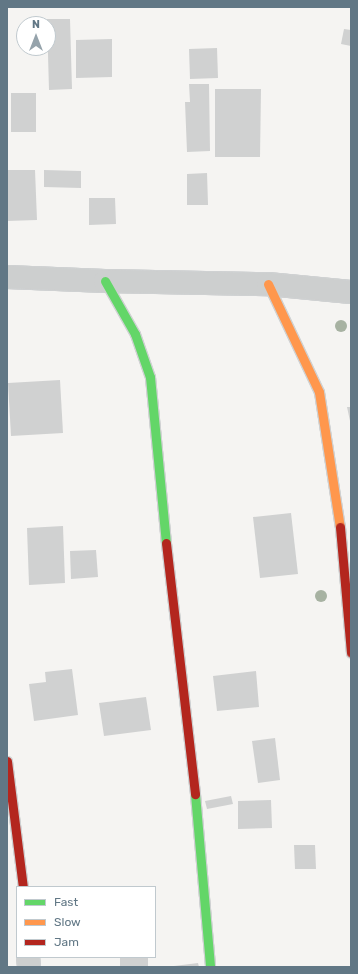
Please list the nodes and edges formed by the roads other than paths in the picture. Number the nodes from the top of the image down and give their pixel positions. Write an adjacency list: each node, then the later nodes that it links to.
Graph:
1 (7, 276): 2 (street)
2 (105, 281): 3 (street); 8 (street)
3 (268, 284): 4 (street); 5 (street)
4 (351, 292)
5 (351, 653)
6 (7, 761): 7 (street)
7 (23, 886)
8 (210, 967)

